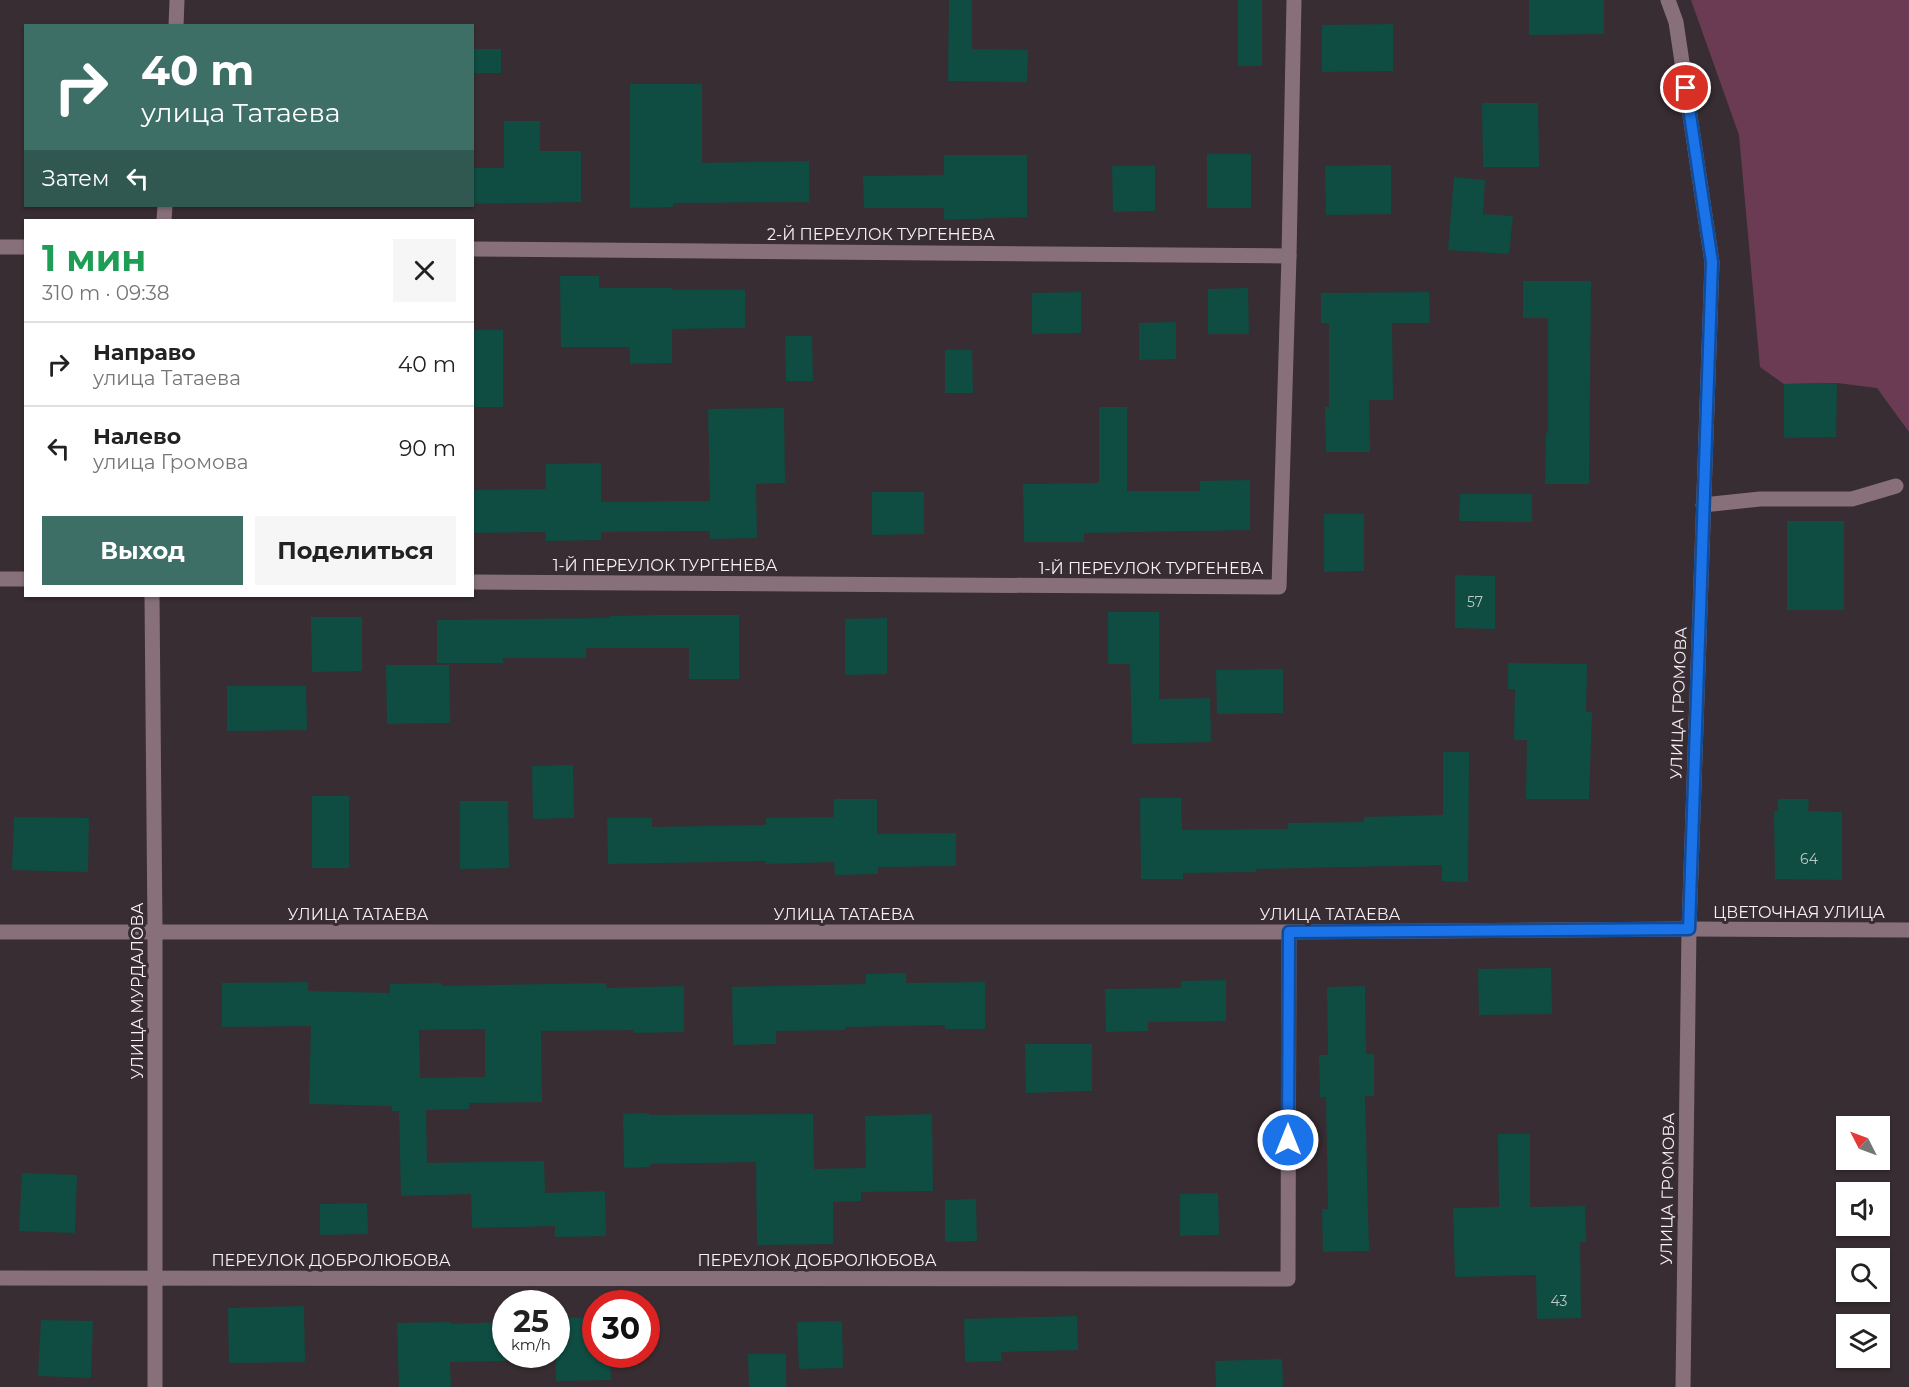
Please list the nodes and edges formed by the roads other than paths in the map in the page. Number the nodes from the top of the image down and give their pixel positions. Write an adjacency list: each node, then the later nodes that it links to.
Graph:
1 (177, 0): 4 (street)
2 (1294, 0): 8 (street, 1-Й ПЕРЕУЛОК ТУРГЕНЕВА)
3 (1668, 0): 10 (street, УЛИЦА ГРОМОВА)
4 (176, 24)
5 (0, 247): 6 (street)
6 (24, 247)
7 (474, 249): 8 (street, 2-Й ПЕРЕУЛОК ТУРГЕНЕВА)
8 (1289, 256): 13 (street, 1-Й ПЕРЕУЛОК ТУРГЕНЕВА)
9 (1896, 486): 10 (street)
10 (1704, 505): 15 (street, УЛИЦА ГРОМОВА)
11 (0, 579): 12 (street)
12 (24, 579)
13 (474, 582)
14 (152, 597): 18 (street, УЛИЦА МУРДАЛОВА)
15 (1689, 929): 16 (street, ЦВЕТОЧНАЯ УЛИЦА); 19 (street, УЛИЦА ТАТАЕВА); 23 (street, УЛИЦА ГРОМОВА)
16 (1909, 930)
17 (0, 932): 18 (street, УЛИЦА ТАТАЕВА)
18 (155, 932): 19 (street, УЛИЦА ТАТАЕВА); 21 (street, УЛИЦА МУРДАЛОВА)
19 (1289, 932): 21 (street, ПЕРЕУЛОК ДОБРОЛЮБОВА)
20 (0, 1278): 21 (street, ПЕРЕУЛОК ДОБРОЛЮБОВА)
21 (154, 1278): 22 (street, УЛИЦА МУРДАЛОВА)
22 (155, 1387)
23 (1683, 1387)

